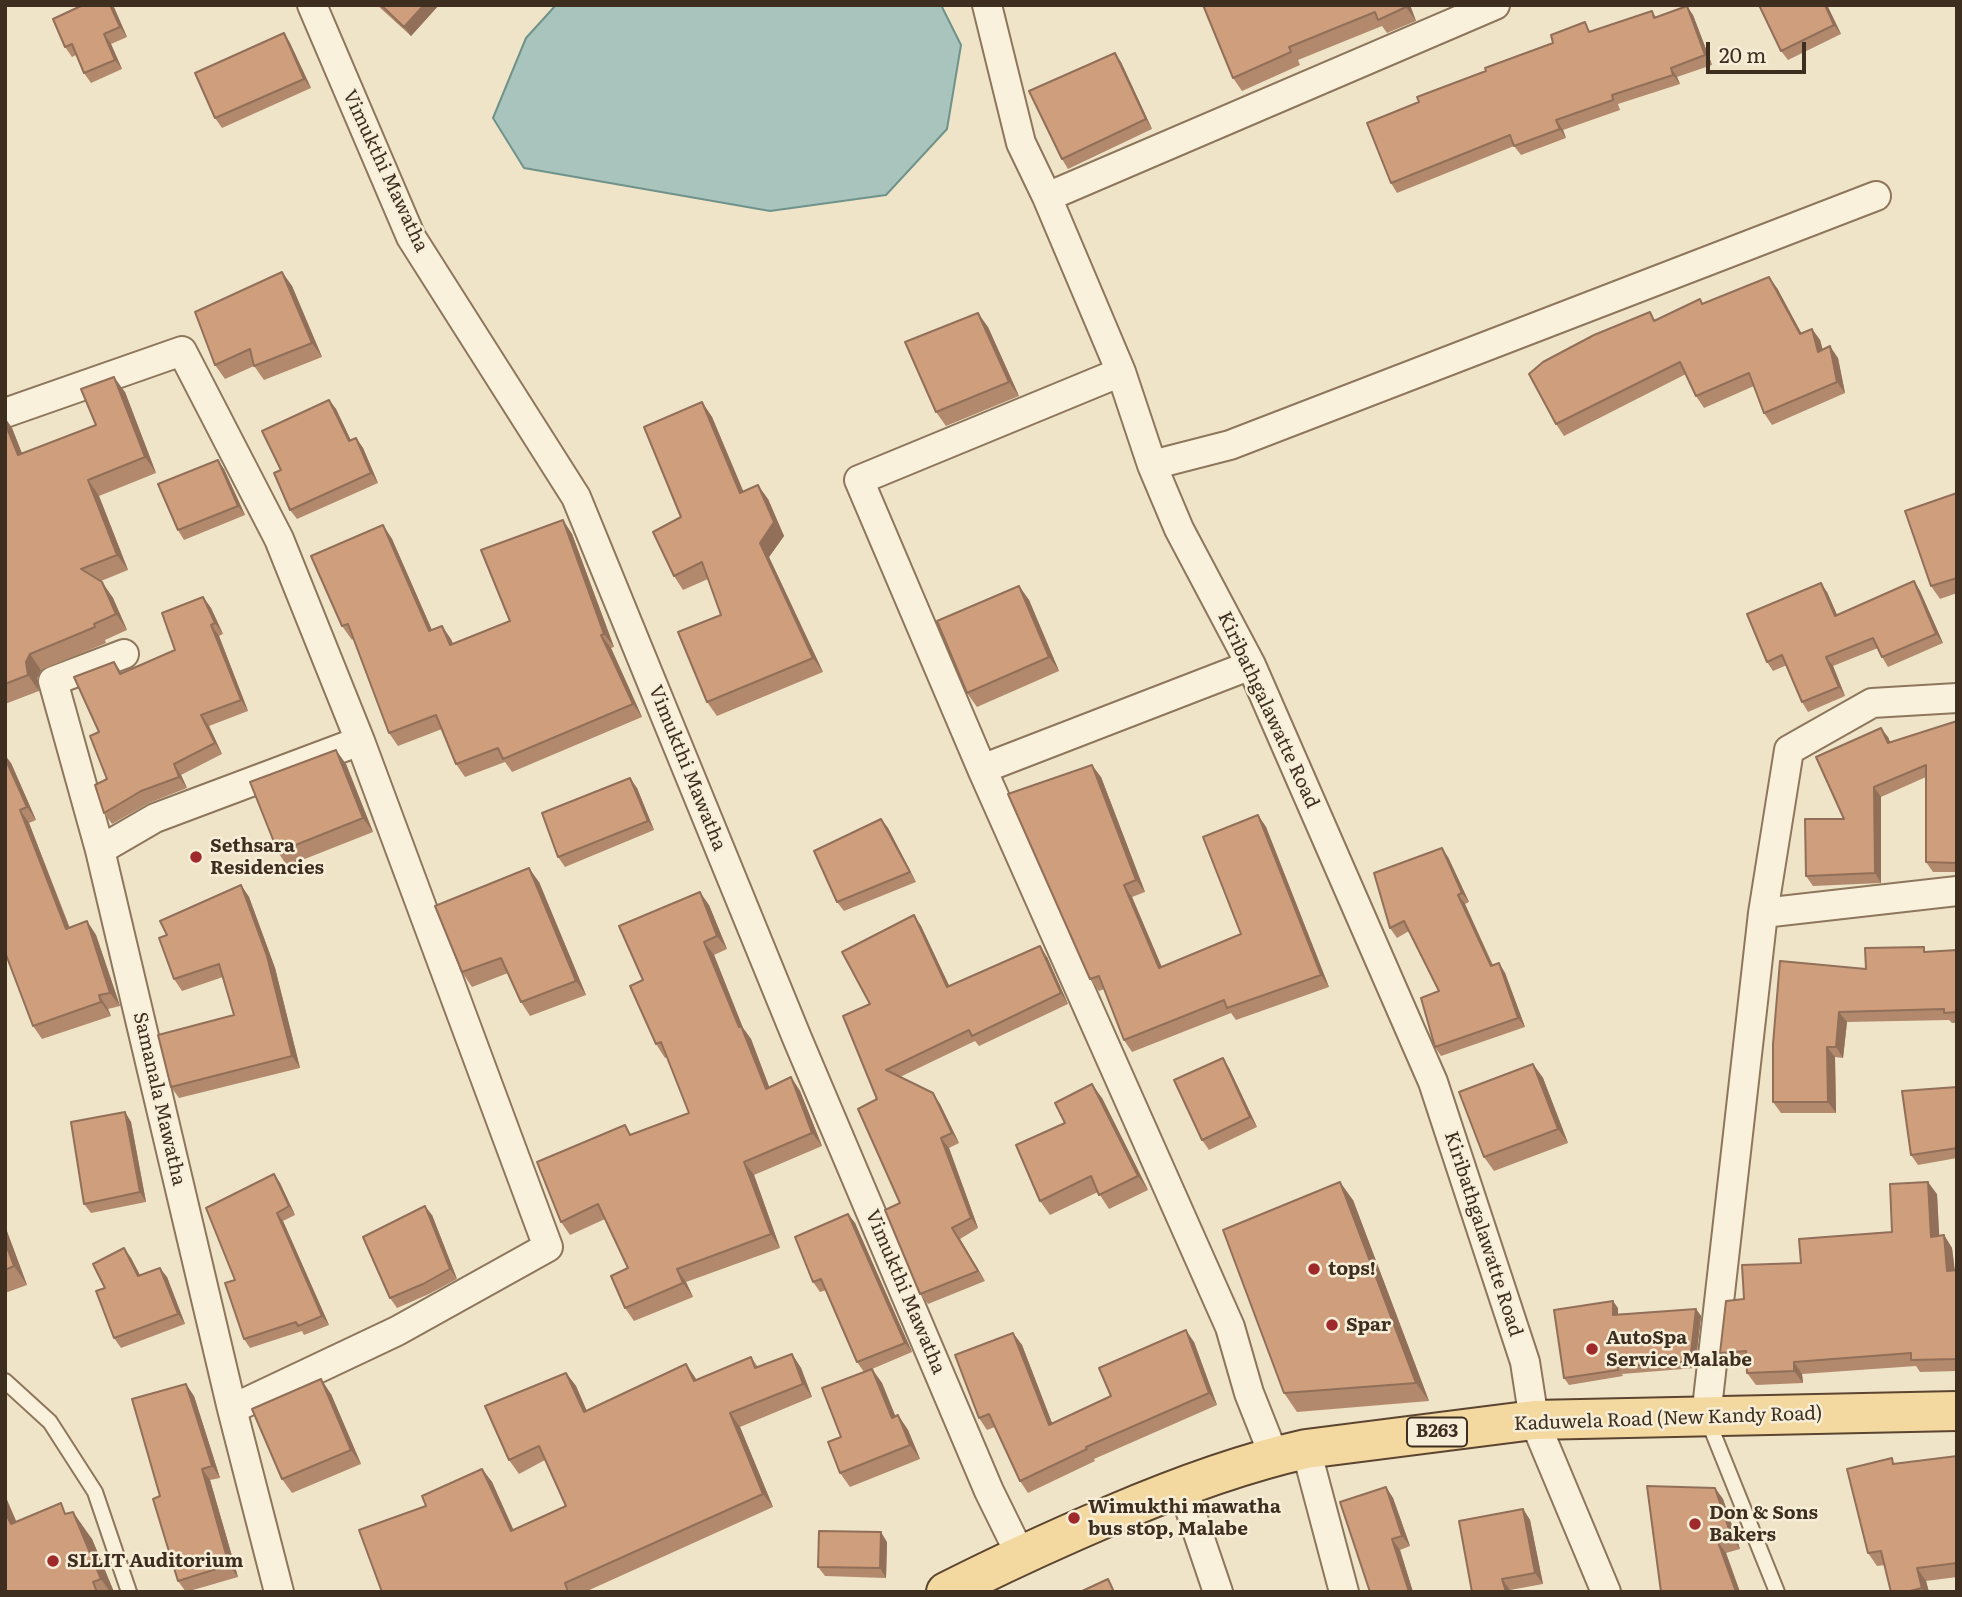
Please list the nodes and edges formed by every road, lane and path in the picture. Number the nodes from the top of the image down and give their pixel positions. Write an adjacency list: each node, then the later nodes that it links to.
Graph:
1 (312, 5): 24 (street, Vimukthi Mawatha)
2 (987, 5): 5 (street, Kiribathgalawatte Road)
3 (1495, 5): 5 (street)
4 (1876, 196): 8 (street)
5 (1047, 197): 6 (street, Kiribathgalawatte Road)
6 (1121, 372): 8 (street, Kiribathgalawatte Road); 13 (street)
7 (5, 413): 12 (street)
8 (1152, 465): 10 (street, Kiribathgalawatte Road)
9 (124, 654): 14 (street, Samanala Mawatha)
10 (1251, 665): 13 (street); 21 (street, Kiribathgalawatte Road)
11 (1957, 698): 16 (street)
12 (360, 741): 14 (street); 18 (street)
13 (982, 769): 22 (street)
14 (100, 850): 18 (street, Samanala Mawatha)
15 (1957, 891): 16 (street)
16 (1763, 913): 20 (street)
17 (5, 1381): 26 (lane)
18 (232, 1409): 27 (street, Samanala Mawatha)
19 (1957, 1411): 20 (main road, Kaduwela Road (New Kandy Road) / B263)
20 (1706, 1417): 21 (main road, Kaduwela Road (New Kandy Road) / B263); 31 (lane)
21 (1534, 1420): 22 (main road, Kaduwela Road (New Kandy Road) / B263); 30 (street, Kiribathgalawatte Road)
22 (1290, 1453): 23 (main road, Kaduwela Road (New Kandy Road) / B263); 29 (street)
23 (1182, 1486): 24 (main road, Kaduwela Road (New Kandy Road) / B263); 28 (street)
24 (1020, 1554): 25 (main road, Kaduwela Road (New Kandy Road) / B263)
25 (953, 1590)
26 (129, 1592)
27 (279, 1592)
28 (1218, 1592)
29 (1345, 1592)
30 (1606, 1592)
31 (1777, 1592)

